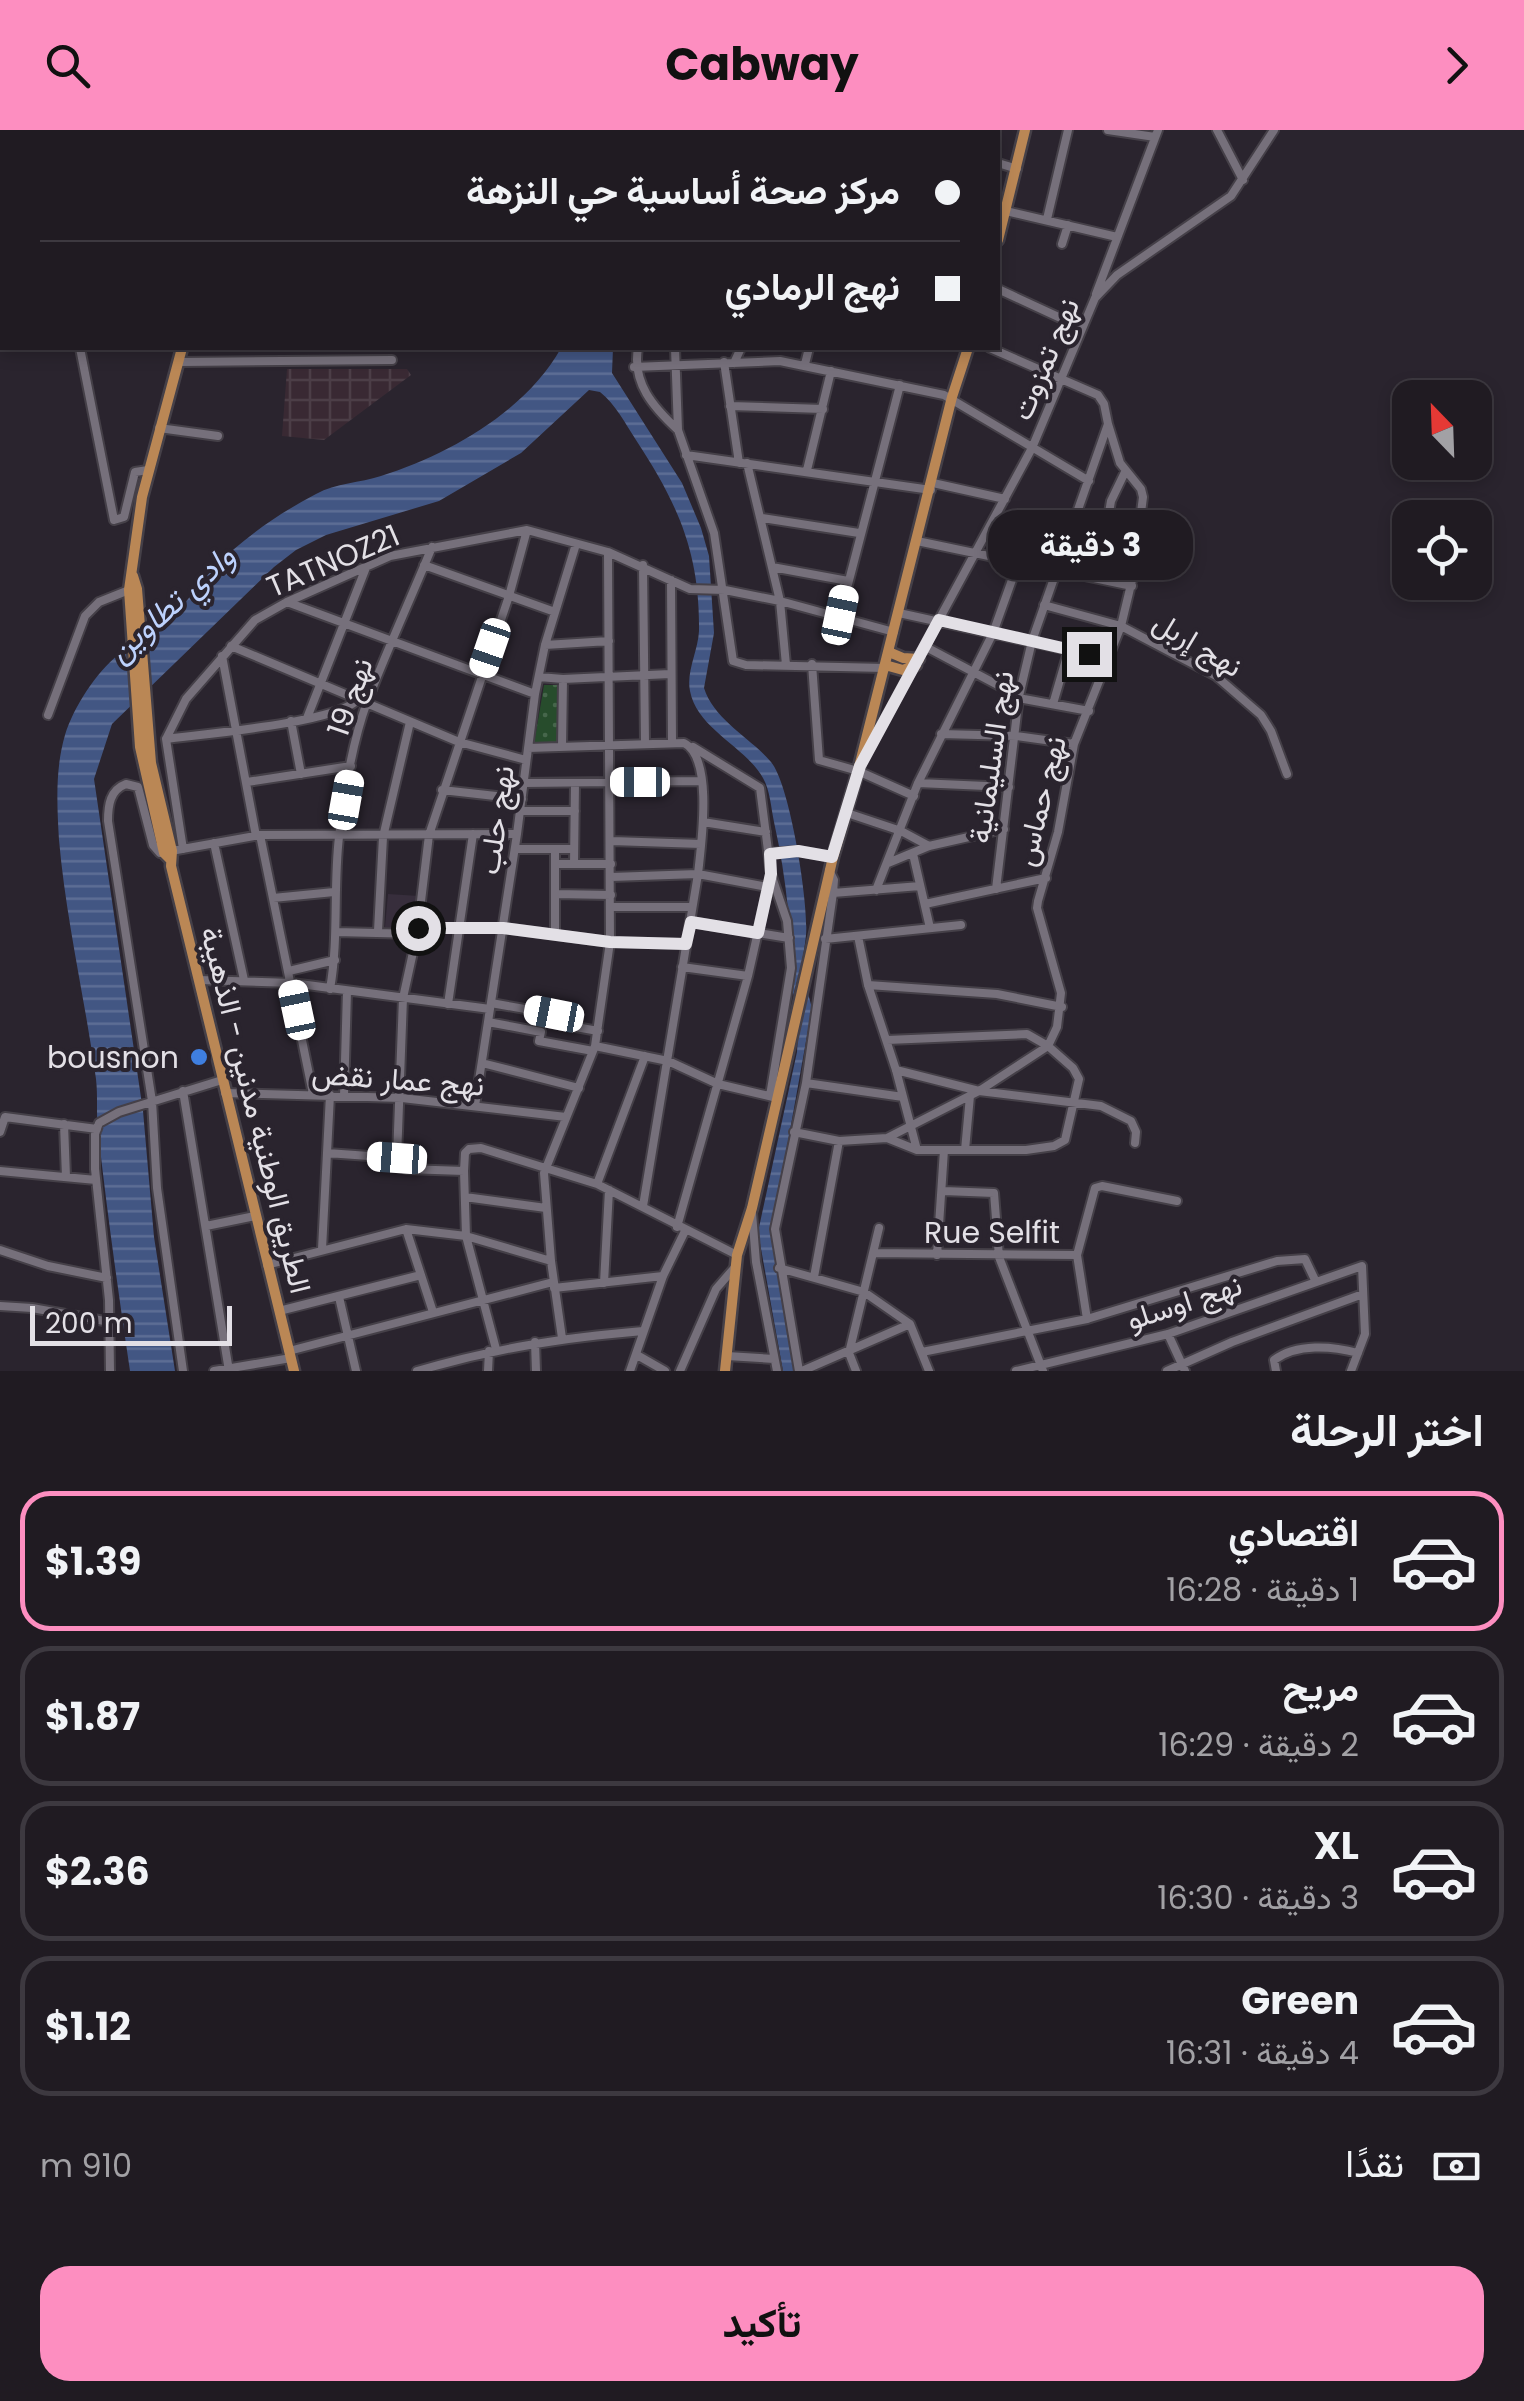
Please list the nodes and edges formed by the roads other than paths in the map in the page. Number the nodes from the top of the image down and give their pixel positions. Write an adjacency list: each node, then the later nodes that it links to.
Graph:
1 (1025, 130): 8 (main road)
2 (1068, 130): 11 (street)
3 (1108, 130): 6 (street)
4 (1217, 130): 9 (street)
5 (1274, 130): 9 (street, نهج تمزوت)
6 (1156, 134): 13 (street)
7 (1000, 164): 8 (street)
8 (1017, 169): 10 (main road)
9 (1242, 180): 16 (street, نهج تمزوت)
10 (1003, 213): 11 (street)
11 (1047, 219): 12 (street)
12 (1068, 224): 13 (street); 14 (street)
13 (1118, 237): 16 (street)
14 (1062, 244)
15 (1000, 291): 17 (street)
16 (1095, 298): 17 (street, نهج تمزوت)
17 (1080, 327): 33 (street, نهج تمزوت)
18 (80, 350): 45 (street)
19 (181, 350): 27 (main road, الطريق الوطنية مدنين - الذهيبة)
20 (638, 350): 31 (street)
21 (675, 350): 30 (street)
22 (739, 350): 28 (street)
23 (808, 350): 29 (street)
24 (967, 350): 35 (main road)
25 (995, 350): 33 (street)
26 (392, 360): 27 (street)
27 (178, 362): 39 (main road, الطريق الوطنية مدنين - الذهيبة)
28 (729, 362): 29 (street); 30 (street); 36 (street)
29 (805, 364): 32 (street)
30 (674, 366): 31 (street); 40 (street)
31 (634, 367): 40 (street)
32 (831, 372): 34 (street); 37 (street)
33 (1060, 379): 38 (street); 42 (street, نهج تمزوت)
34 (900, 385): 35 (street); 48 (street)
35 (952, 397): 42 (street); 50 (main road)
36 (730, 406): 37 (street); 44 (street)
37 (823, 409): 46 (street)
38 (1108, 424): 47 (street, نهج حماس); 49 (street, نهج السليمانية)
39 (159, 428): 41 (street); 45 (main road, الطريق الوطنية مدنين - الذهيبة)
40 (678, 430): 43 (street)
41 (218, 436)
42 (1032, 448): 49 (street); 51 (street, نهج تمزوت)
43 (686, 455): 44 (street); 72 (street)
44 (743, 463): 46 (street); 52 (street)
45 (148, 470): 67 (main road, الطريق الوطنية مدنين - الذهيبة)
46 (807, 470): 48 (street)
47 (1125, 472): 58 (street, نهج حماس); 58 (street)
48 (872, 480): 50 (street); 54 (street)
49 (1088, 481): 66 (street, نهج السليمانية)
50 (932, 487): 51 (street); 55 (main road)
51 (1005, 499): 60 (street, نهج تمزوت)
52 (762, 518): 54 (street); 65 (street)
53 (527, 530): 56 (street, TATNOZ21); 57 (street, TATNOZ21); 73 (street)
54 (859, 533): 69 (street)
55 (917, 541): 60 (street); 78 (main road)
56 (576, 544): 59 (street, TATNOZ21); 77 (street, نهج حلب)
57 (432, 547): 62 (street, TATNOZ21); 63 (street, نهج 19)
58 (1135, 547): 70 (street, نهج حماس)
59 (608, 552): 64 (street, TATNOZ21); 86 (street)
60 (976, 554): 61 (street); 80 (street, نهج تمزوت)
61 (1018, 563): 66 (street); 85 (street)
62 (367, 565): 75 (street, TATNOZ21); 81 (street)
63 (424, 565): 73 (street); 88 (street, نهج 19)
64 (643, 565): 68 (street, TATNOZ21); 103 (street)
65 (772, 568): 69 (street); 74 (street)
66 (1056, 570): 70 (street); 76 (street, نهج السليمانية)
67 (133, 576): 71 (main road, الطريق الوطنية مدنين - الذهيبة); 83 (main road, الطريق الوطنية مدنين - الذهيبة)
68 (672, 580): 72 (street, TATNOZ21); 101 (street)
69 (848, 581): 79 (street)
70 (1132, 586): 82 (street, نهج حماس)
71 (129, 590): 83 (main road, الطريق الوطنية مدنين - الذهيبة); 114 (street)
72 (725, 590): 74 (street); 98 (street)
73 (509, 596): 77 (street); 102 (street)
74 (780, 600): 79 (street); 98 (street)
75 (286, 602): 81 (street); 90 (street, TATNOZ21)
76 (1044, 605): 82 (street, نهج إربل); 87 (street, نهج السليمانية)
77 (555, 612): 89 (street, نهج حلب)
78 (899, 613): 80 (street); 84 (main road)
79 (840, 615): 84 (street)
80 (939, 620): 85 (street); 91 (street, نهج تمزوت)
81 (347, 623): 88 (street); 107 (street)
82 (1122, 626): 95 (street, نهج حماس); 134 (street, نهج إربل)
83 (134, 632): 165 (main road, الطريق الوطنية مدنين - الذهيبة)
84 (894, 632): 93 (main road)
85 (993, 633): 87 (street); 100 (street)
86 (609, 641): 89 (street); 104 (street)
87 (1032, 641): 92 (street); 109 (street, نهج السليمانية)
88 (393, 643): 102 (street); 112 (street, نهج 19)
89 (545, 645): 105 (street, نهج حلب)
90 (231, 646): 94 (street, TATNOZ21); 107 (street)
91 (926, 647): 96 (street, نهج تمزوت); 100 (street)
92 (1069, 648): 95 (street); 111 (street)
93 (888, 652): 96 (main road); 99 (main road)
94 (222, 656): 118 (street); 121 (street, TATNOZ21)
95 (1110, 659): 113 (street, نهج حماس)
96 (918, 662): 99 (main road); 132 (street, نهج تمزوت)
97 (812, 664): 98 (street); 99 (street); 132 (street)
98 (786, 665)
99 (885, 666): 132 (main road)
100 (972, 671): 109 (street); 119 (street)
101 (670, 674): 103 (street); 125 (street)
102 (482, 675): 108 (street); 122 (street)
103 (644, 675): 104 (street); 123 (street)
104 (609, 676): 106 (street); 124 (street)
105 (538, 677): 106 (street); 108 (street, نهج حلب)
106 (563, 680): 129 (street)
107 (320, 686): 110 (street); 115 (street)
108 (535, 694): 128 (street, نهج حلب)
109 (1019, 696): 111 (street); 120 (street, نهج السليمانية)
110 (356, 702): 112 (street); 115 (street)
111 (1053, 704): 113 (street)
112 (366, 705): 117 (street); 131 (street, نهج 19)
113 (1089, 711): 127 (street, نهج حماس)
114 (48, 715)
115 (307, 718): 116 (street)
116 (292, 720): 118 (street); 133 (street)
117 (410, 722): 122 (street); 157 (street)
118 (236, 730): 121 (street); 136 (street)
119 (940, 734): 120 (street); 138 (street)
120 (1016, 736): 127 (street); 141 (street, نهج السليمانية)
121 (166, 739): 165 (street)
122 (459, 742): 130 (street); 142 (street)
123 (645, 743): 124 (street); 125 (street)
124 (609, 744): 129 (street); 137 (street)
125 (672, 744): 126 (street)
126 (686, 744): 135 (street); 151 (street)
127 (1074, 744): 177 (street, نهج حماس)
128 (528, 748): 129 (street); 130 (street, نهج حلب)
129 (562, 748)
130 (526, 760): 139 (street, نهج حلب)
131 (352, 766): 133 (street); 152 (street, نهج 19)
132 (859, 769): 143 (street); 147 (main road)
133 (302, 774): 136 (street)
134 (1287, 774)
135 (701, 781): 137 (street); 148 (street)
136 (247, 782): 155 (street)
137 (610, 782): 140 (street); 158 (street)
138 (918, 782): 141 (street); 143 (street)
139 (524, 783): 140 (street); 144 (street, نهج حلب)
140 (575, 783): 146 (street)
141 (1009, 786): 149 (street, نهج السليمانية)
142 (442, 790): 144 (street); 156 (street)
143 (914, 796): 150 (street)
144 (522, 799): 145 (street, نهج حلب)
145 (520, 811): 146 (street); 154 (street, نهج حلب)
146 (575, 811): 164 (street)
147 (847, 813): 150 (street); 168 (main road)
148 (703, 822): 151 (street); 160 (street)
149 (1004, 830): 161 (street); 180 (street, نهج السليمانية)
150 (901, 831): 161 (street); 169 (street)
151 (766, 832): 166 (street)
152 (340, 834): 155 (street); 157 (street); 182 (street, نهج 19)
153 (472, 834): 154 (street); 156 (street); 192 (street)
154 (518, 834): 162 (street, نهج حلب)
155 (258, 835): 159 (street); 186 (street)
156 (429, 835): 157 (street); 196 (street)
157 (384, 837): 195 (street)
158 (612, 840): 160 (street); 172 (street)
159 (214, 843): 165 (street); 210 (street)
160 (701, 844): 174 (street)
161 (929, 846): 167 (street)
162 (515, 849): 163 (street); 193 (street, نهج حلب)
163 (555, 849): 164 (street); 170 (street)
164 (574, 849): 171 (street)
165 (172, 853): 209 (main road, الطريق الوطنية مدنين - الذهيبة); 241 (street)
166 (770, 854): 168 (street); 175 (street)
167 (913, 854): 169 (street); 179 (street)
168 (832, 857): 173 (main road)
169 (888, 863): 181 (street)
170 (555, 864): 171 (street); 183 (street)
171 (574, 864): 172 (street)
172 (611, 864): 176 (street)
173 (829, 872): 184 (street); 238 (main road)
174 (698, 874): 176 (street); 178 (street); 189 (street)
175 (771, 874): 178 (street); 201 (street)
176 (611, 877): 185 (street)
177 (1046, 878): 180 (street); 218 (street, نهج حماس)
178 (767, 886): 198 (street)
179 (920, 886): 181 (street); 187 (street)
180 (996, 889): 187 (street)
181 (876, 890): 184 (street)
182 (334, 892): 186 (street); 197 (street, نهج 19)
183 (555, 894): 185 (street); 199 (street)
184 (833, 894): 202 (street)
185 (611, 895): 188 (street)
186 (274, 898): 207 (street)
187 (925, 904): 194 (street)
188 (612, 907): 189 (street); 203 (street)
189 (692, 907): 190 (street)
190 (691, 922): 198 (street); 204 (street)
191 (961, 925): 194 (street)
192 (459, 928): 193 (street); 196 (street); 216 (street)
193 (503, 928): 199 (street); 217 (street, نهج حلب)
194 (930, 928): 200 (street)
195 (378, 931): 196 (street); 197 (street)
196 (417, 931): 215 (street)
197 (336, 932): 205 (street, نهج 19)
198 (758, 933): 201 (street); 208 (street)
199 (555, 934): 203 (street)
200 (858, 936): 202 (street); 212 (street)
201 (790, 938): 238 (street)
202 (825, 938): 229 (street)
203 (610, 942): 204 (street); 220 (street)
204 (686, 944): 206 (street)
205 (335, 960): 207 (street); 213 (street, نهج 19)
206 (682, 967): 208 (street); 225 (street)
207 (290, 971): 211 (street)
208 (748, 976): 230 (street)
209 (198, 980): 210 (street); 228 (main road, الطريق الوطنية مدنين - الذهيبة)
210 (244, 980): 211 (street)
211 (292, 983): 213 (street); 235 (street)
212 (868, 985): 218 (street); 221 (street)
213 (330, 988): 214 (street)
214 (347, 992): 215 (street); 237 (street)
215 (403, 998): 216 (street); 240 (street)
216 (448, 1004): 217 (street)
217 (490, 1006): 219 (street, نهج حلب); 220 (street)
218 (1062, 1007): 222 (street)
219 (488, 1022): 223 (street); 226 (street, نهج حلب)
220 (598, 1031): 223 (street)
221 (886, 1040): 222 (street); 227 (street)
222 (1048, 1046): 234 (street); 242 (street)
223 (594, 1048): 224 (street); 231 (street)
224 (644, 1056): 225 (street); 263 (street)
225 (668, 1060): 230 (street); 268 (street)
226 (482, 1063): 231 (street); 243 (street, نهج حلب)
227 (896, 1070): 234 (street); 239 (street)
228 (222, 1080): 232 (street); 233 (main road, الطريق الوطنية مدنين - الذهيبة)
229 (806, 1083): 239 (street); 249 (street)
230 (718, 1084): 238 (street); 273 (street)
231 (579, 1088): 244 (street)
232 (183, 1091): 241 (street); 272 (street)
233 (225, 1092): 235 (street, نهج عمار نقض); 271 (main road, الطريق الوطنية مدنين - الذهيبة)
234 (974, 1093): 242 (street); 246 (street); 255 (street)
235 (313, 1094): 236 (street, نهج عمار نقض)
236 (330, 1095): 237 (street, نهج عمار نقض); 256 (street)
237 (344, 1096): 240 (street, نهج عمار نقض)
238 (774, 1097): 270 (main road)
239 (904, 1097): 246 (street)
240 (402, 1098): 243 (street, نهج عمار نقض); 257 (street)
241 (152, 1101): 247 (street); 322 (street)
242 (1073, 1101): 252 (street); 255 (street)
243 (474, 1106): 244 (street, نهج عمار نقض)
244 (566, 1118): 258 (street)
245 (64, 1124): 247 (street); 248 (street); 261 (street)
246 (910, 1126): 250 (street); 253 (street)
247 (97, 1128): 262 (street)
248 (0, 1132)
249 (794, 1132): 251 (street); 286 (street)
250 (886, 1138): 251 (street); 253 (street)
251 (839, 1142): 289 (street)
252 (1135, 1143)
253 (918, 1150): 254 (street)
254 (944, 1150): 255 (street); 265 (street)
255 (965, 1150)
256 (327, 1153): 257 (street); 277 (street)
257 (397, 1158): 260 (street)
258 (546, 1166): 260 (street); 263 (street); 269 (street)
259 (0, 1171): 261 (street)
260 (464, 1172): 266 (street)
261 (66, 1177): 262 (street)
262 (96, 1180): 290 (street)
263 (597, 1184): 264 (street)
264 (609, 1190): 268 (street); 292 (street)
265 (944, 1191): 280 (street); 282 (street)
266 (465, 1197): 269 (street); 276 (street)
267 (1177, 1201): 281 (street, Rue Selfit)
268 (642, 1206): 273 (street)
269 (546, 1208): 284 (street)
270 (752, 1208): 283 (main road); 317 (street)
271 (254, 1216): 272 (street); 285 (main road, الطريق الوطنية مدنين - الذهيبة)
272 (206, 1226): 320 (street)
273 (681, 1228): 283 (street); 288 (street)
274 (879, 1228): 279 (street)
275 (406, 1230): 276 (street); 277 (street); 287 (street)
276 (466, 1236): 284 (street); 297 (street)
277 (322, 1249): 285 (street)
278 (0, 1250): 290 (street)
279 (873, 1253): 280 (street, Rue Selfit); 294 (street)
280 (937, 1255): 282 (street, Rue Selfit)
281 (1077, 1255): 282 (street, Rue Selfit); 301 (street)
282 (999, 1256): 305 (street)
283 (737, 1260): 316 (main road); 331 (street)
284 (550, 1262): 293 (street)
285 (267, 1265): 299 (main road, الطريق الوطنية مدنين - الذهيبة)
286 (779, 1268): 289 (street); 334 (street)
287 (421, 1275): 296 (street); 300 (street)
288 (663, 1276): 292 (street); 304 (street)
289 (814, 1277): 294 (street)
290 (107, 1278): 302 (street)
291 (1315, 1280): 295 (street, نهج اوسلو); 301 (street); 306 (street, نهج اوسلو)
292 (604, 1282): 293 (street)
293 (554, 1285): 297 (street); 308 (street)
294 (864, 1292): 303 (street); 312 (street)
295 (1363, 1294): 313 (street); 319 (street)
296 (339, 1297): 299 (street); 307 (street)
297 (482, 1299): 300 (street); 310 (street)
298 (0, 1306): 302 (street)
299 (279, 1311): 314 (main road, الطريق الوطنية مدنين - الذهيبة)
300 (433, 1312): 307 (street)
301 (1087, 1319): 305 (street)
302 (110, 1322): 321 (street)
303 (910, 1324): 311 (street); 312 (street)
304 (643, 1331): 308 (street); 315 (street)
305 (1028, 1333): 311 (street); 318 (street)
306 (1168, 1334): 318 (street, نهج اوسلو); 319 (street)
307 (348, 1336): 314 (street); 325 (street)
308 (562, 1338): 309 (street)
309 (535, 1342): 310 (street); 328 (street)
310 (492, 1350): 326 (street); 327 (street)
311 (922, 1352): 336 (street)
312 (849, 1353): 334 (street); 335 (street)
313 (1358, 1353): 339 (street); 340 (street)
314 (290, 1354): 320 (street); 324 (main road, الطريق الوطنية مدنين - الذهيبة)
315 (637, 1355): 329 (street); 330 (street)
316 (727, 1356): 317 (street); 332 (main road)
317 (774, 1360): 333 (street)
318 (1042, 1368): 337 (street, نهج اوسلو)
319 (1183, 1368): 338 (street)
320 (228, 1370): 323 (street)
321 (110, 1371)
322 (183, 1371)
323 (214, 1371)
324 (294, 1371)
325 (356, 1371)
326 (417, 1371)
327 (488, 1371)
328 (536, 1371)
329 (630, 1371)
330 (666, 1371)
331 (680, 1371)
332 (725, 1371)
333 (776, 1371)
334 (801, 1371)
335 (856, 1371)
336 (929, 1371)
337 (1016, 1371)
338 (1167, 1371)
339 (1276, 1371)
340 (1351, 1371)

